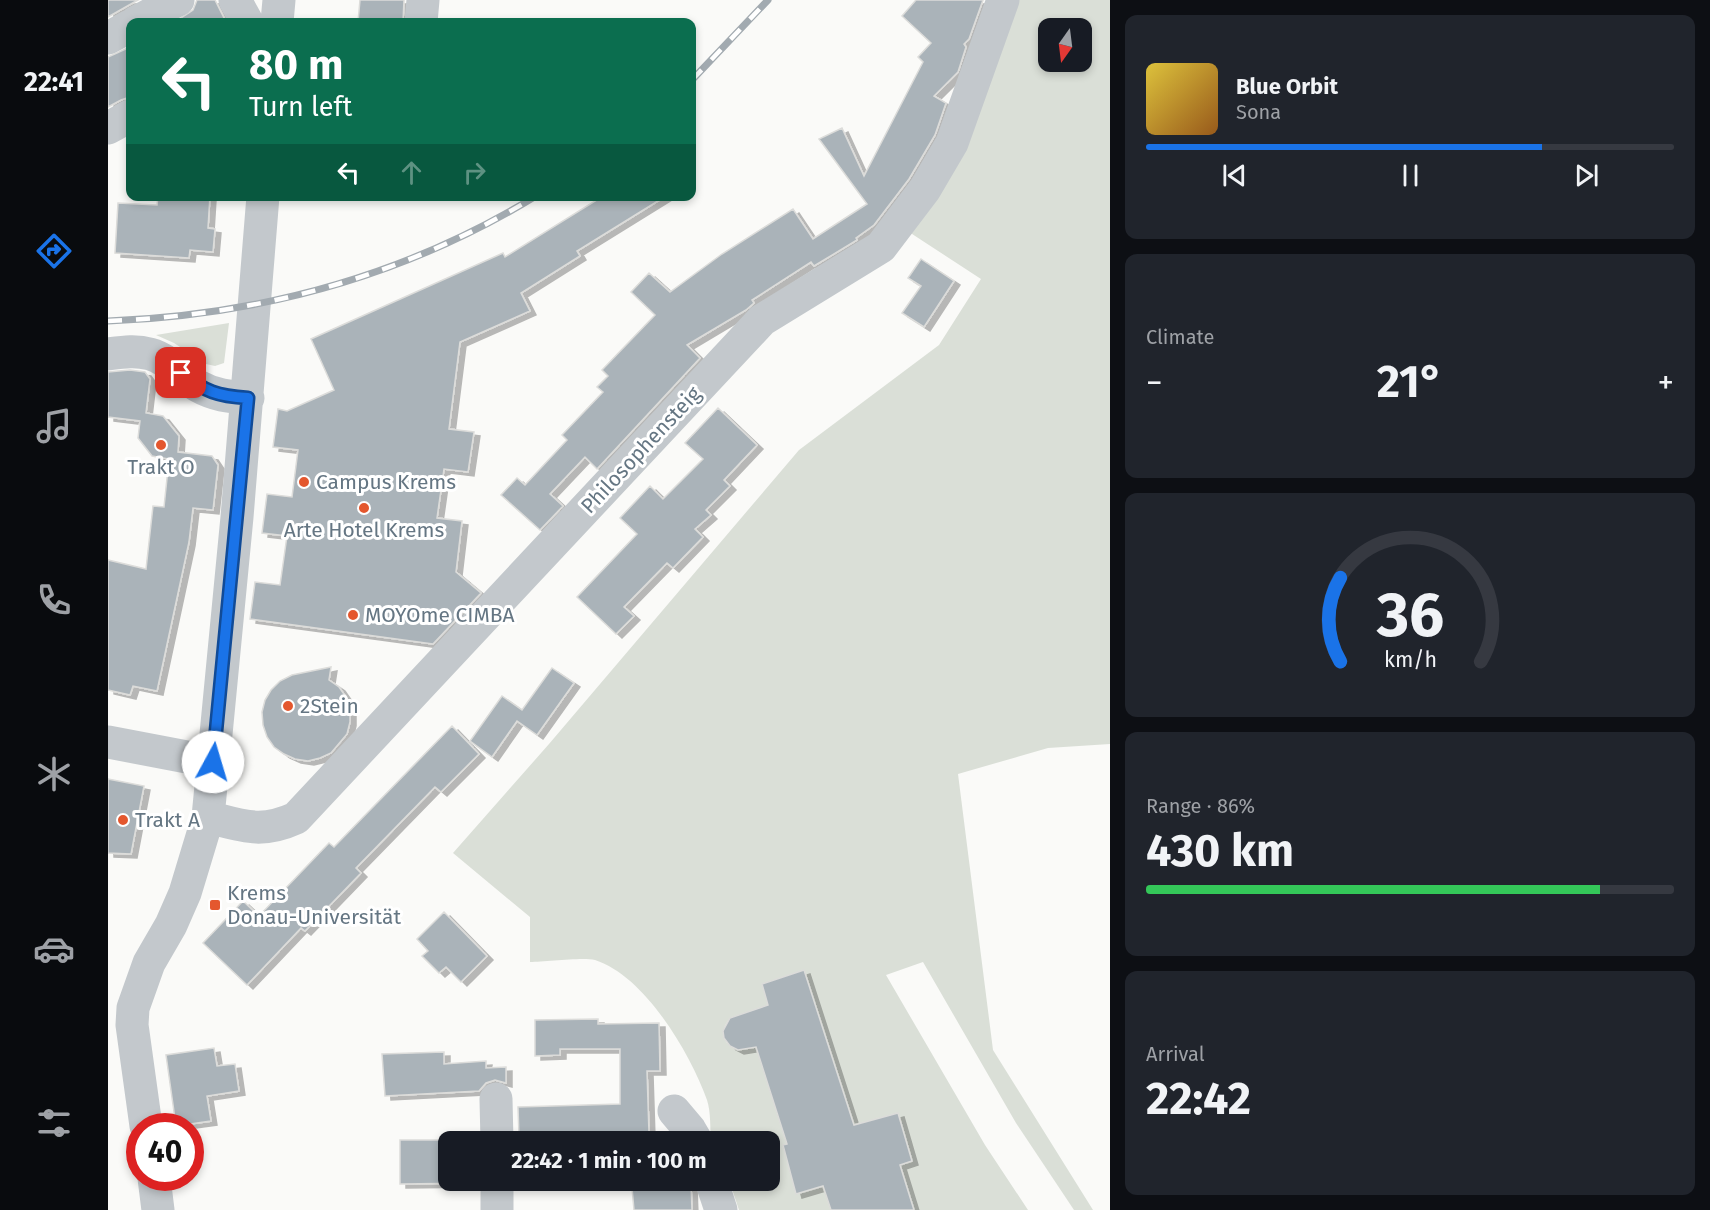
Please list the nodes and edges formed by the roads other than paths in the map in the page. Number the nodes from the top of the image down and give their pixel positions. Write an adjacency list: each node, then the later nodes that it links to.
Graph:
1 (178, 0): 6 (street)
2 (235, 0): 7 (street)
3 (279, 0): 8 (street)
4 (423, 0): 9 (street)
5 (1003, 0): 19 (street, Philosophensteig)
6 (144, 18)
7 (245, 18)
8 (277, 18)
9 (421, 18)
10 (126, 28): 11 (street)
11 (108, 38)
12 (126, 118): 13 (street)
13 (108, 128)
14 (263, 201): 16 (street)
15 (108, 354): 16 (street)
16 (248, 398): 18 (street)
17 (108, 742): 18 (street)
18 (213, 762): 19 (street)
19 (208, 817): 20 (street)
20 (121, 1006): 23 (street)
21 (496, 1099): 24 (street)
22 (674, 1111): 25 (street)
23 (144, 1113)
24 (496, 1131)
25 (691, 1131)
26 (156, 1191): 29 (street)
27 (497, 1191): 30 (street)
28 (715, 1191): 31 (street)
29 (158, 1210)
30 (497, 1210)
31 (721, 1210)

